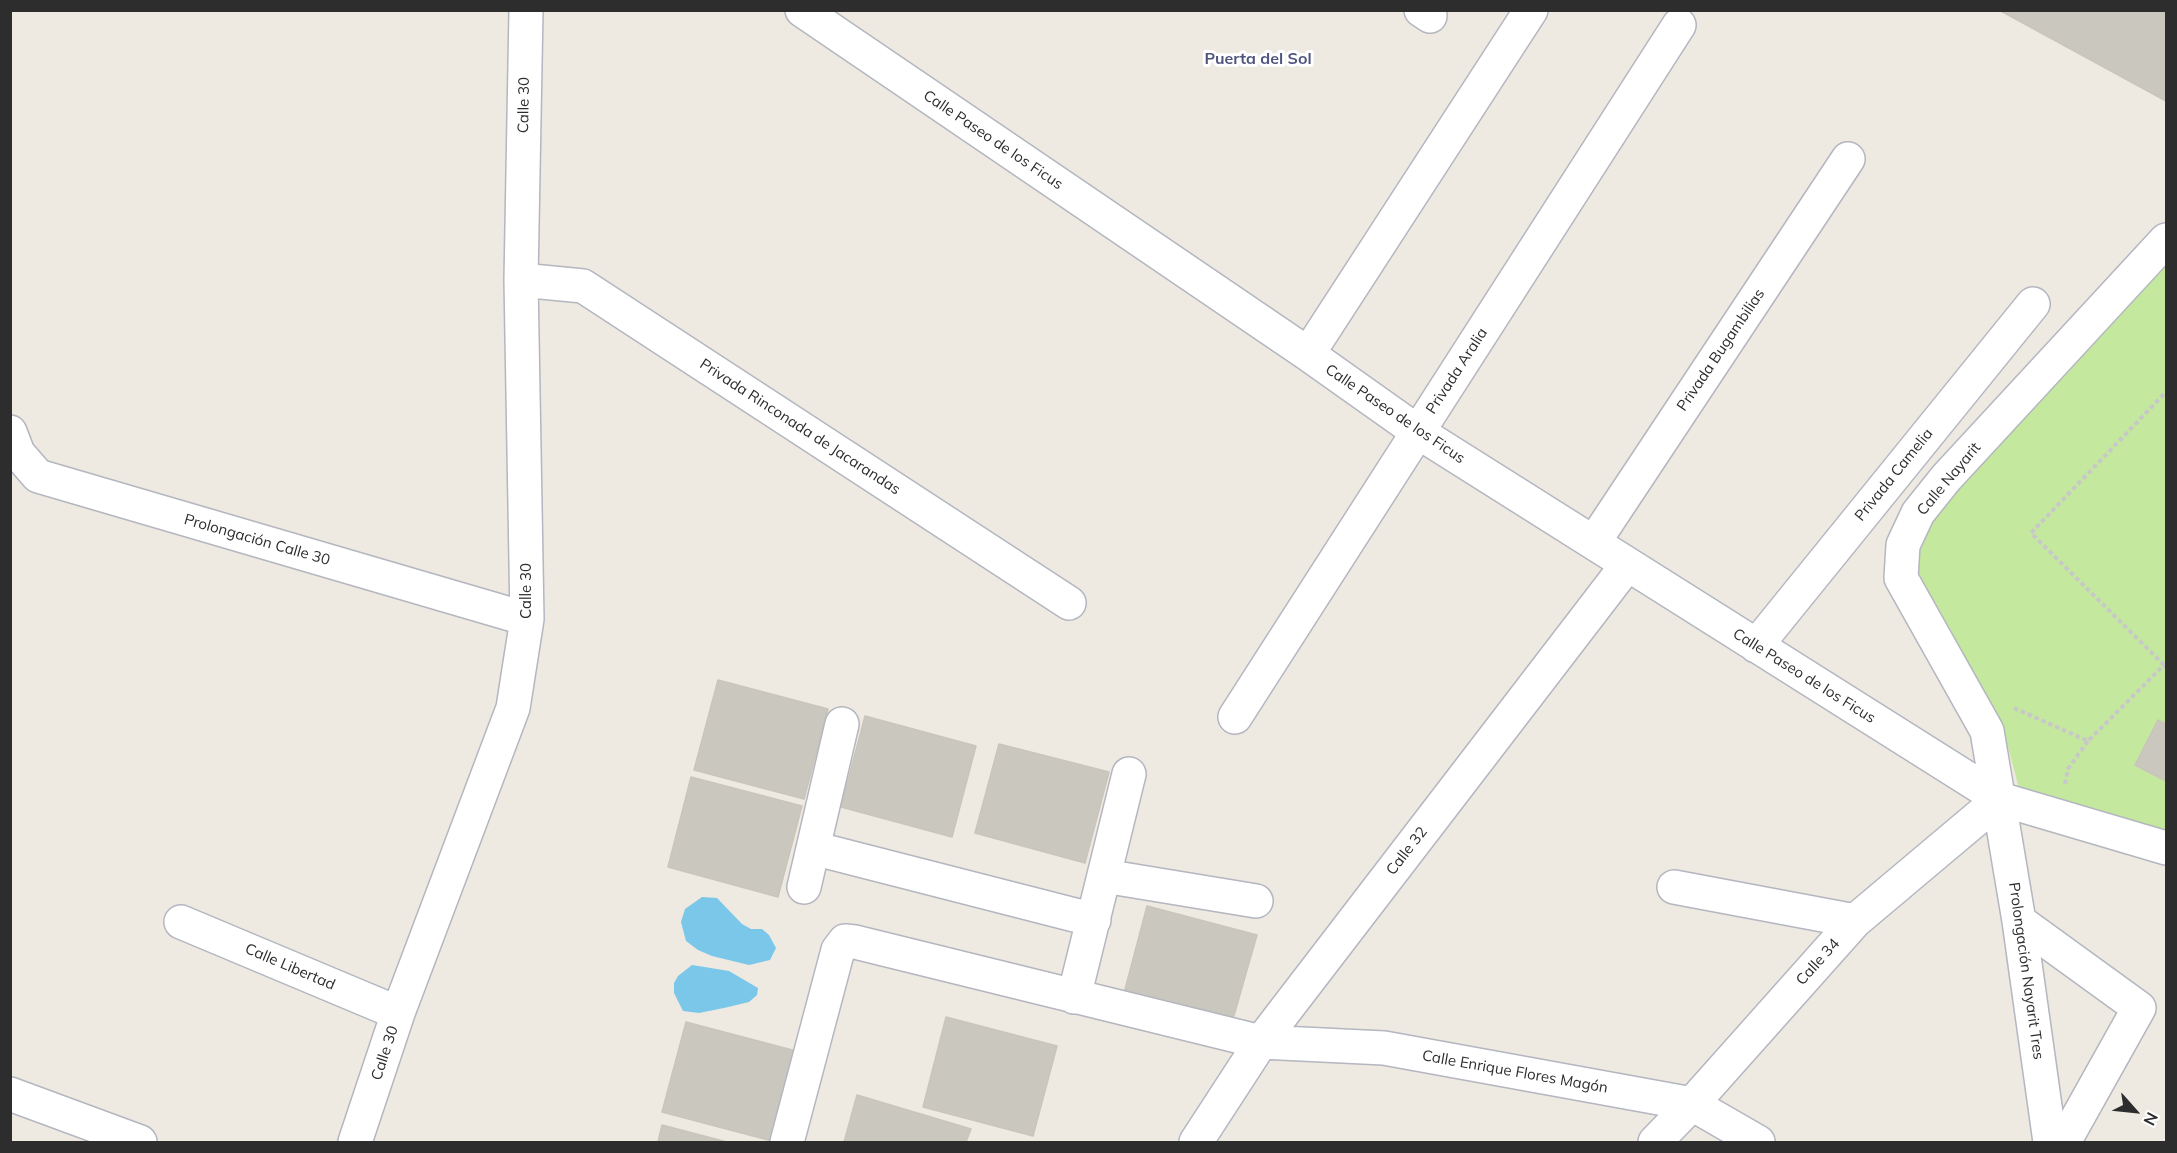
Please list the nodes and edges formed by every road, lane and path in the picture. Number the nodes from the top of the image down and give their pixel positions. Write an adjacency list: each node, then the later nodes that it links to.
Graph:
1 (526, 10): 7 (street, Calle 30)
2 (802, 10): 9 (street, Calle Paseo de los Ficus)
3 (1531, 10): 9 (street)
4 (1679, 25): 12 (street, Privada Aralia)
5 (1848, 159): 13 (street, Privada Bugambilias)
6 (2166, 240): 24 (street, Calle Nayarit)
7 (522, 280): 15 (street, Privada Rinconada de Jacarandas); 16 (street, Calle 30)
8 (2033, 304): 17 (street, Privada Camelia)
9 (1308, 354): 12 (street, Calle Paseo de los Ficus)
10 (2166, 392): 18 (path)
11 (10, 432): 16 (street, Prolongación Calle 30)
12 (1418, 432): 13 (street, Calle Paseo de los Ficus); 20 (street, Privada Aralia)
13 (1594, 542): 14 (street, Calle Paseo de los Ficus)
14 (1627, 564): 17 (street, Calle Paseo de los Ficus); 38 (street, Calle 32)
15 (1069, 603)
16 (527, 619): 37 (street, Calle 30)
17 (1756, 646): 24 (street, Calle Paseo de los Ficus)
18 (2165, 667): 22 (path)
19 (2010, 706): 22 (path)
20 (1235, 717)
21 (842, 724): 26 (street)
22 (2088, 741): 25 (path)
23 (1130, 774): 28 (street)
24 (2000, 799): 25 (street, Calle Paseo de los Ficus); 33 (street, Calle 34); 34 (street, Prolongación Nayarit Tres)
25 (2056, 815): 27 (street, Calle Paseo de los Ficus)
26 (813, 848): 30 (street); 32 (street)
27 (2166, 848)
28 (1104, 876): 31 (street); 32 (street)
29 (1674, 886): 33 (street)
30 (804, 887)
31 (1256, 901)
32 (1094, 920): 36 (street)
33 (1855, 921): 40 (street, Calle 34)
34 (2019, 921): 47 (street, Prolongación Nayarit Tres); 48 (street)
35 (181, 922): 37 (street, Calle Libertad)
36 (1074, 997): 38 (street, Calle Enrique Flores Magón); 43 (street, Calle Enrique Flores Magón)
37 (398, 1012): 42 (street, Calle 30)
38 (1260, 1042): 40 (street, Calle Enrique Flores Magón); 44 (street, Calle 32)
39 (10, 1094): 41 (street)
40 (1692, 1104): 45 (street, Calle 34); 46 (street, Calle Enrique Flores Magón)
41 (140, 1143)
42 (355, 1143)
43 (787, 1143)
44 (1196, 1143)
45 (1655, 1143)
46 (1758, 1143)
47 (2050, 1143)
48 (2064, 1143)

